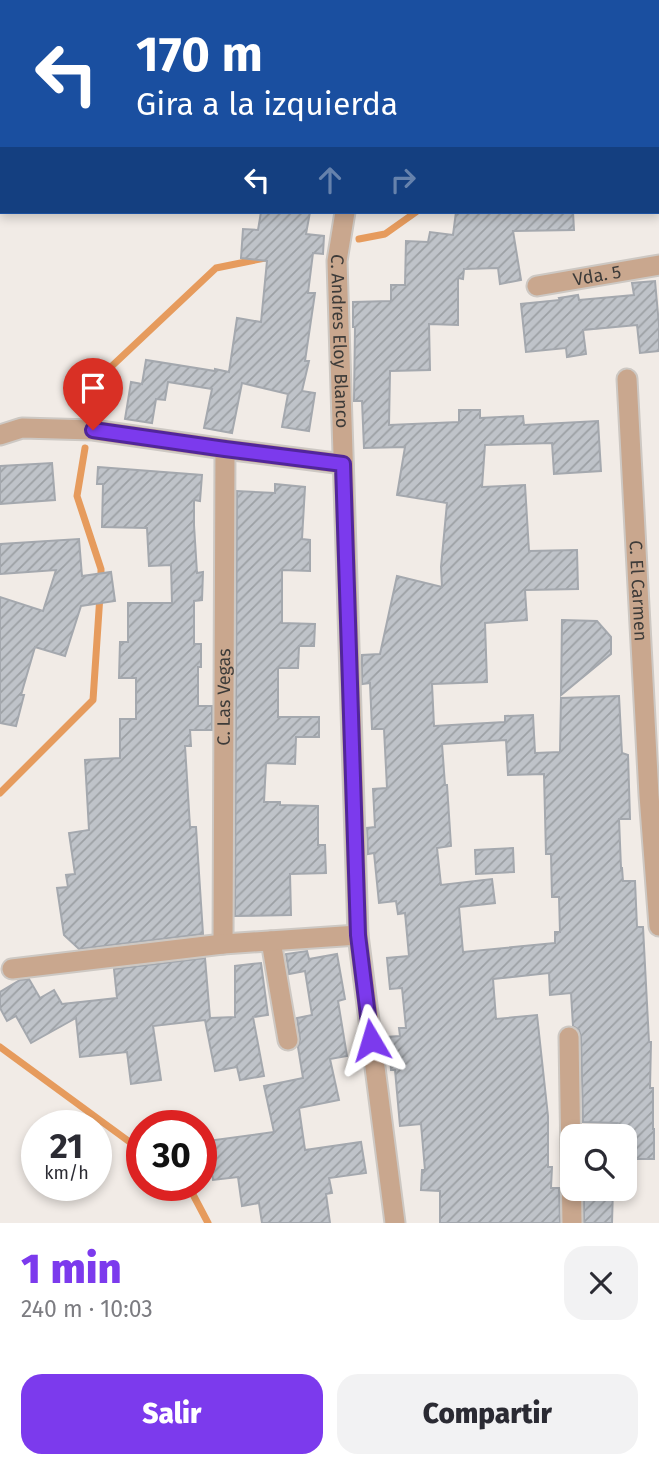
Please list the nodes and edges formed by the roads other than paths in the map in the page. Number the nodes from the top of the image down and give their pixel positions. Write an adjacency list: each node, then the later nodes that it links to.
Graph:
1 (345, 214): 7 (street, C. Andres Eloy Blanco)
2 (659, 265): 3 (street, Vda. 5)
3 (537, 286)
4 (627, 379): 8 (street, C. El Carmen)
5 (0, 435): 6 (street)
6 (225, 449): 7 (street); 11 (street, C. Las Vegas)
7 (343, 464): 9 (street, C. Andres Eloy Blanco)
8 (659, 926)
9 (358, 935): 10 (street); 15 (street, C. Andres Eloy Blanco)
10 (271, 941): 11 (street); 14 (street)
11 (223, 944): 12 (street)
12 (12, 969)
13 (569, 1037): 16 (street)
14 (289, 1040)
15 (395, 1223)
16 (572, 1223)

